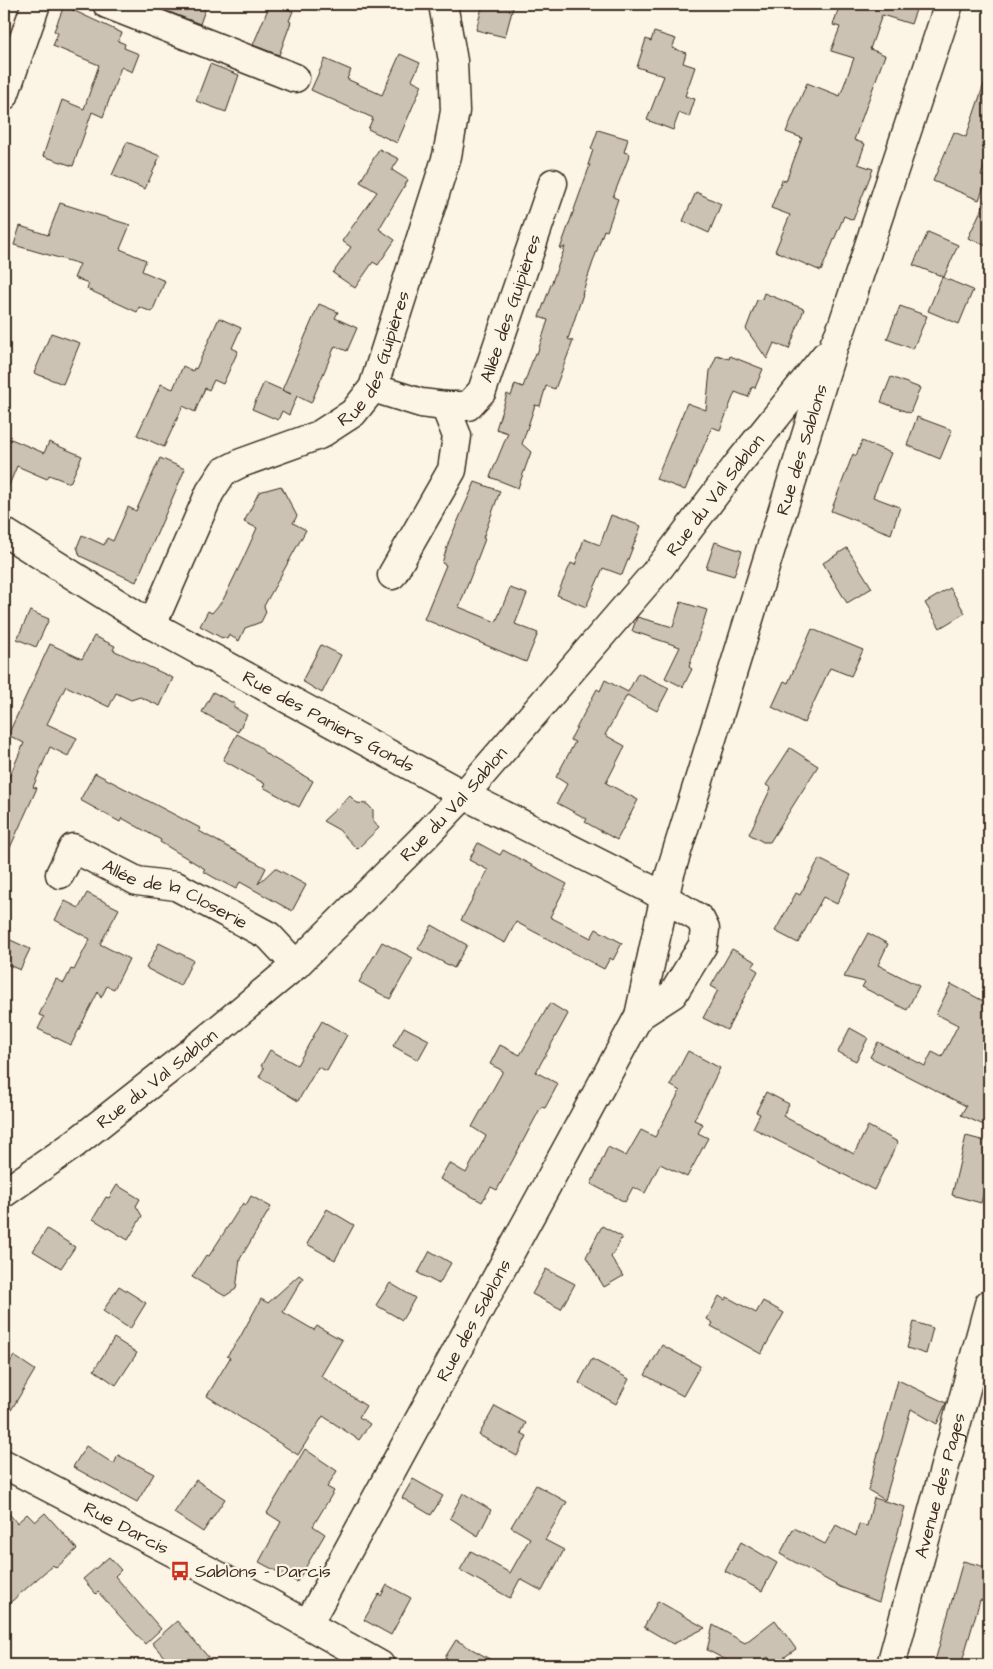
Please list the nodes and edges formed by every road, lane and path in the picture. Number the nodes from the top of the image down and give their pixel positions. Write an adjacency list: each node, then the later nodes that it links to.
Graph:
1 (36, 4): 6 (street)
2 (107, 4): 5 (street)
3 (443, 4): 9 (street, Rue des Guipières)
4 (949, 4): 8 (street, Rue des Sablons)
5 (295, 78)
6 (4, 96)
7 (553, 184): 10 (street, Allée des Guipières)
8 (834, 345): 14 (street, Rue du Val Sablon); 16 (street, Rue des Sablons)
9 (373, 388): 10 (street, Allée des Guipières); 13 (street, Rue des Guipières)
10 (445, 406): 12 (street)
11 (4, 532): 13 (street, Rue des Paniers Gonds)
12 (392, 576)
13 (152, 625): 14 (street, Rue des Paniers Gonds)
14 (464, 795): 16 (street, Rue des Paniers Gonds); 17 (street, Rue du Val Sablon)
15 (60, 874): 17 (street, Allée de la Closerie)
16 (664, 896): 18 (street, Rue des Sablons); 18 (street, Rue des Sablons)
17 (296, 964): 19 (street, Rue du Val Sablon)
18 (638, 1016): 23 (street, Rue des Sablons)
19 (4, 1193)
20 (989, 1304): 21 (street, Avenue des Pages)
21 (985, 1330): 25 (street, Avenue des Pages)
22 (4, 1464): 23 (street, Rue Darcis)
23 (308, 1624): 24 (street, Rue Darcis)
24 (380, 1665)
25 (891, 1665)

